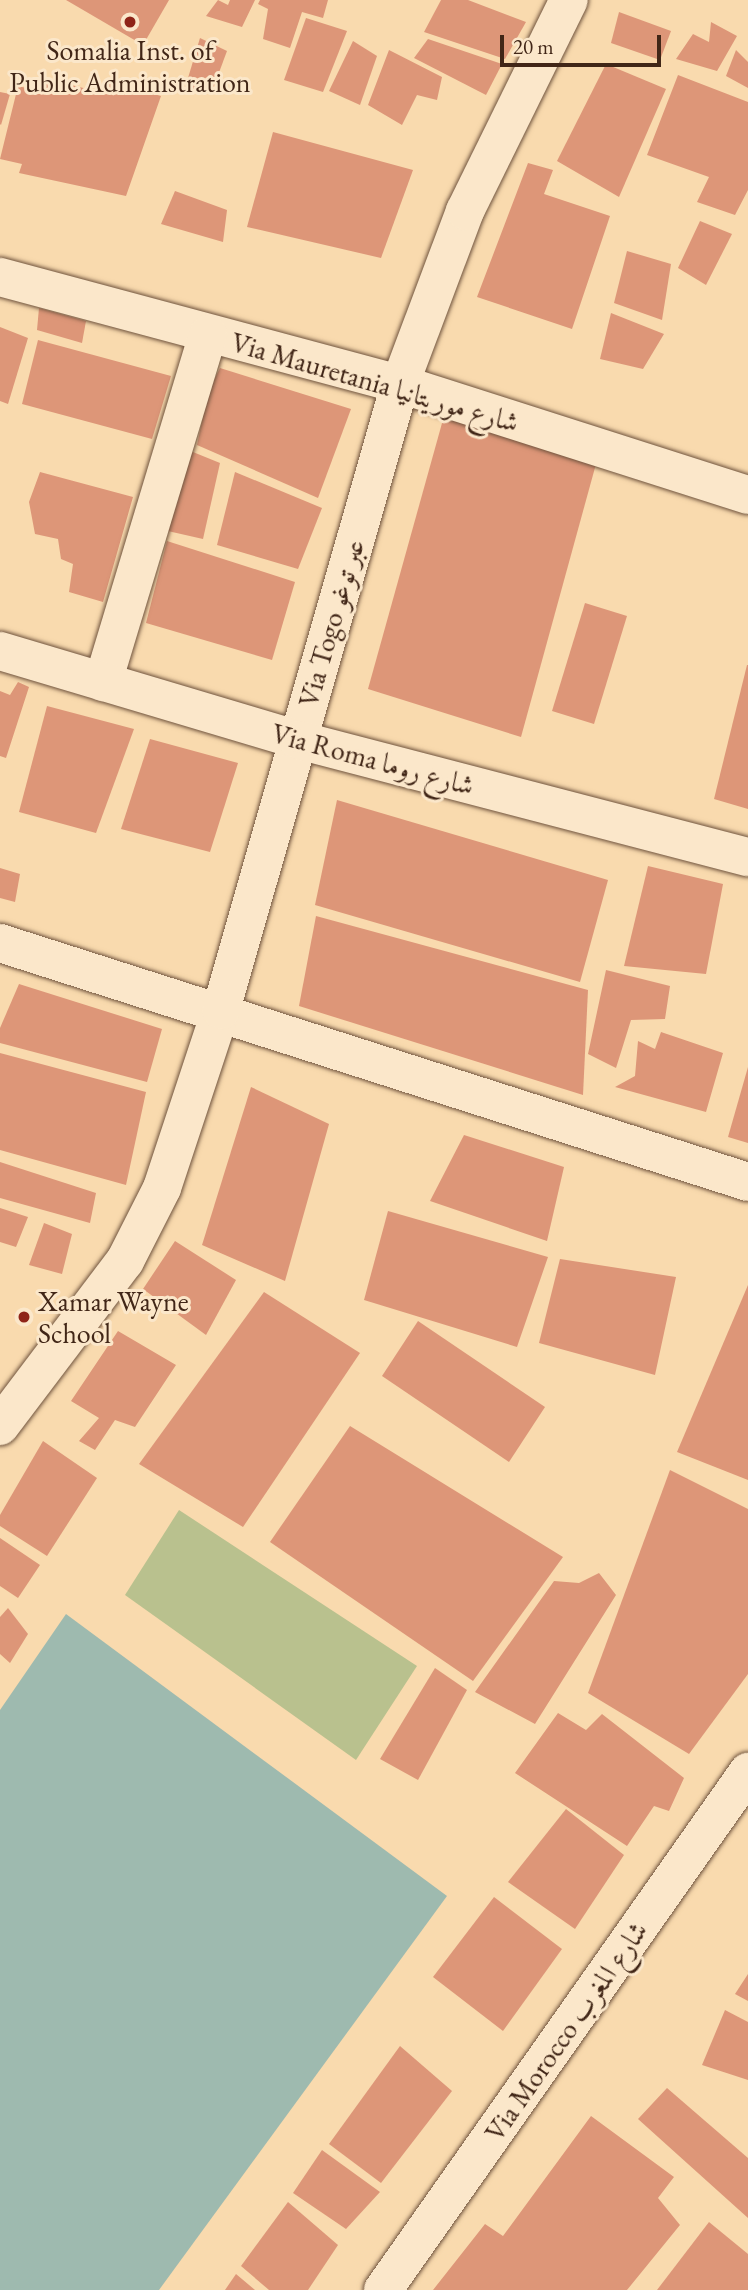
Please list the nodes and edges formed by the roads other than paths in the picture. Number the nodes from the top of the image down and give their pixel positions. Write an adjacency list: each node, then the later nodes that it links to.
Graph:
1 (569, 0): 4 (street, Via Togo عبر توغو)
2 (0, 278): 3 (street, Via Mauretania شارع موريتانيا)
3 (208, 334): 4 (street, Via Mauretania شارع موريتانيا); 7 (street)
4 (400, 384): 5 (street, Via Mauretania شارع موريتانيا); 8 (street, Via Togo عبر توغو)
5 (748, 495)
6 (0, 651): 7 (street, Via Roma شارع روما)
7 (103, 682): 8 (street, Via Roma شارع روما)
8 (298, 740): 9 (street, Via Roma شارع روما); 11 (street, Via Togo عبر توغو)
9 (748, 857)
10 (0, 943): 11 (street)
11 (221, 1010): 12 (street); 13 (street, Via Togo عبر توغو)
12 (748, 1182)
13 (0, 1426)
14 (748, 1772): 15 (street, Via Morocco شارع المغرب)
15 (383, 2290)

